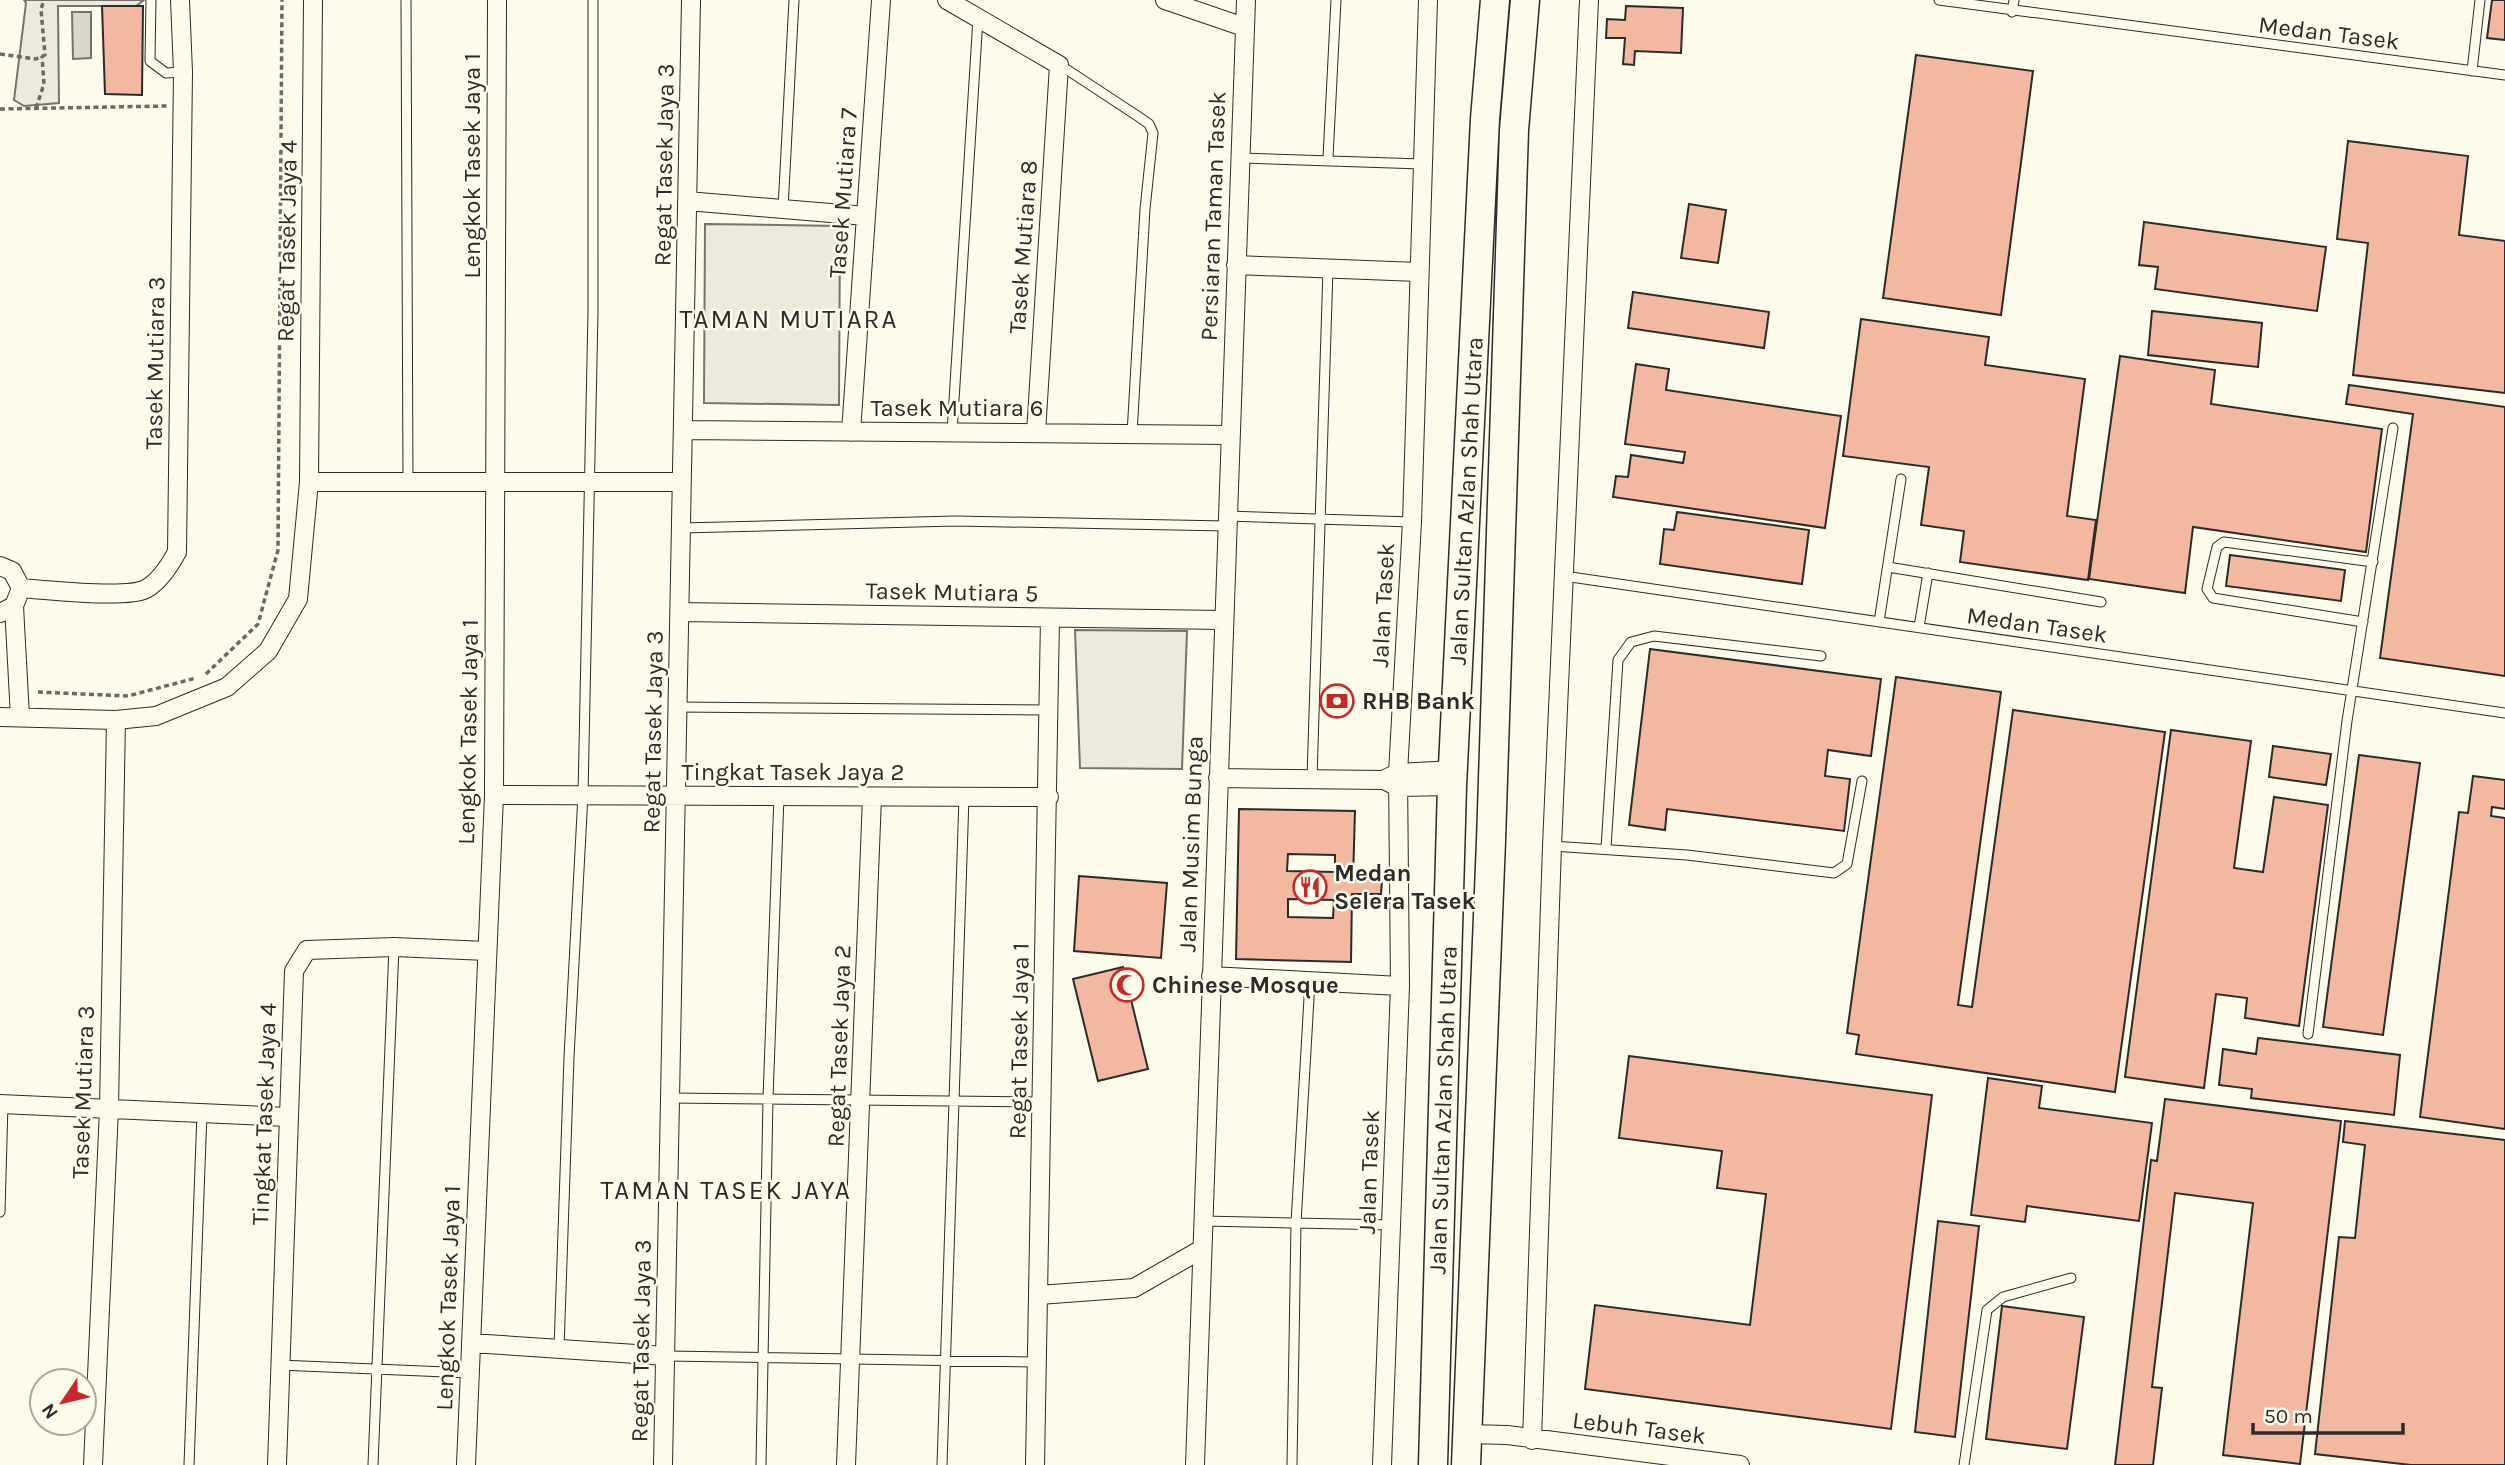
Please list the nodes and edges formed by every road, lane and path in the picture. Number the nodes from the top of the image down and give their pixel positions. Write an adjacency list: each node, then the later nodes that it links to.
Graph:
1 (44, 0): 27 (path)
2 (151, 0): 30 (lane)
3 (180, 0): 30 (street, Tasek Mutiara 3)
4 (282, 0): 78 (path)
5 (313, 0): 52 (street, Regat Tasek Jaya 4)
6 (406, 0): 53 (lane)
7 (497, 0): 54 (street, Lengkok Tasek Jaya 1)
8 (593, 0): 55 (lane)
9 (691, 0): 38 (street, Regat Tasek Jaya 3)
10 (794, 0): 39 (lane)
11 (881, 0): 40 (street, Tasek Mutiara 7)
12 (947, 0): 24 (street)
13 (1165, 0): 25 (street)
14 (1246, 0): 25 (street, Persiaran Taman Tasek)
15 (1336, 0): 36 (lane)
16 (1428, 0): 37 (street, Jalan Tasek)
17 (1495, 0): 87 (main road, Jalan Sultan Azlan Shah Utara)
18 (1525, 0): 76 (main road, Jalan Sultan Azlan Shah Utara)
19 (1589, 0): 65 (street)
20 (1939, 0): 23 (lane, Medan Tasek)
21 (2014, 0): 23 (lane)
22 (2480, 0): 29 (lane)
23 (2012, 12): 29 (lane, Medan Tasek)
24 (978, 18): 28 (street); 47 (lane)
25 (1244, 27): 35 (street, Persiaran Taman Tasek)
26 (0, 54): 27 (path)
27 (42, 56): 33 (path)
28 (1059, 65): 48 (street, Tasek Mutiara 8); 49 (lane)
29 (2472, 71): 31 (lane, Medan Tasek)
30 (183, 72): 32 (street, Tasek Mutiara 3)
31 (2505, 75)
32 (183, 106): 33 (path); 66 (street, Tasek Mutiara 3)
33 (36, 108): 34 (path)
34 (0, 109)
35 (1240, 158): 36 (lane); 41 (street, Persiaran Taman Tasek)
36 (1328, 158): 37 (lane)
37 (1422, 164): 43 (street, Jalan Tasek)
38 (687, 201): 39 (street); 45 (street, Regat Tasek Jaya 3)
39 (783, 209): 40 (street)
40 (866, 216): 46 (street, Tasek Mutiara 7)
41 (1236, 264): 42 (street); 50 (street, Persiaran Taman Tasek)
42 (1328, 268): 43 (street); 57 (lane)
43 (1418, 272): 59 (street, Jalan Tasek)
44 (2393, 428): 61 (lane)
45 (683, 430): 46 (street, Tasek Mutiara 6); 56 (street, Regat Tasek Jaya 3)
46 (851, 432): 47 (street, Tasek Mutiara 6)
47 (953, 432): 48 (street, Tasek Mutiara 6)
48 (1036, 433): 49 (street, Tasek Mutiara 6)
49 (1132, 434): 50 (street, Tasek Mutiara 6)
50 (1230, 435): 58 (street, Jalan Musim Bunga)
51 (1901, 479): 63 (lane)
52 (309, 482): 53 (street); 84 (street, Regat Tasek Jaya 4)
53 (408, 482): 54 (street)
54 (495, 482): 55 (street); 90 (street, Lengkok Tasek Jaya 1)
55 (589, 482): 56 (street); 91 (lane)
56 (682, 482): 60 (street, Regat Tasek Jaya 3)
57 (1321, 518): 58 (lane); 59 (lane); 86 (lane)
58 (1227, 521): 60 (lane); 71 (street, Jalan Musim Bunga)
59 (1412, 522): 88 (street, Jalan Tasek)
60 (681, 528): 69 (street, Regat Tasek Jaya 3)
61 (2373, 562): 73 (lane); 73 (lane)
62 (0, 566): 66 (street)
63 (1888, 568): 64 (lane); 72 (lane)
64 (1928, 573): 67 (lane); 74 (lane)
65 (1564, 576): 72 (lane, Medan Tasek); 98 (street)
66 (21, 588): 68 (street)
67 (2101, 602)
68 (7, 610): 78 (street)
69 (680, 612): 70 (street, Tasek Mutiara 5); 79 (street, Regat Tasek Jaya 3)
70 (1050, 618): 71 (street, Tasek Mutiara 5); 80 (street, Regat Tasek Jaya 1)
71 (1223, 620): 85 (street, Jalan Musim Bunga)
72 (1879, 622): 74 (lane, Medan Tasek)
73 (2363, 622): 77 (lane)
74 (1919, 627): 77 (lane, Medan Tasek)
75 (1821, 656): 99 (lane)
76 (1497, 677): 87 (main road); 97 (main road, Jalan Sultan Azlan Shah Utara)
77 (2354, 690): 81 (lane, Medan Tasek); 105 (lane)
78 (18, 691): 83 (street)
79 (678, 707): 80 (lane); 92 (street, Regat Tasek Jaya 3)
80 (1049, 710): 96 (street, Regat Tasek Jaya 1)
81 (2505, 713)
82 (0, 717): 83 (street, Regat Tasek Jaya 4)
83 (20, 717): 84 (street, Regat Tasek Jaya 4)
84 (116, 720): 112 (street, Tasek Mutiara 3)
85 (1218, 778): 86 (street); 102 (street, Jalan Musim Bunga)
86 (1312, 778): 88 (street)
87 (1456, 778): 88 (street); 97 (main road); 147 (main road, Jalan Sultan Azlan Shah Utara)
88 (1393, 780): 104 (street, Jalan Tasek)
89 (1862, 780): 99 (lane)
90 (494, 795): 91 (street, Tingkat Tasek Jaya 2); 101 (street, Lengkok Tasek Jaya 1)
91 (583, 795): 92 (street, Tingkat Tasek Jaya 2); 123 (lane)
92 (676, 796): 93 (street, Tingkat Tasek Jaya 2); 106 (street, Regat Tasek Jaya 3)
93 (779, 796): 94 (street, Tingkat Tasek Jaya 2); 107 (lane)
94 (872, 797): 95 (street, Tingkat Tasek Jaya 2); 108 (street, Regat Tasek Jaya 2)
95 (964, 797): 96 (street, Tingkat Tasek Jaya 2); 109 (lane)
96 (1049, 797): 110 (street, Regat Tasek Jaya 1)
97 (1492, 841): 132 (main road, Jalan Sultan Azlan Shah Utara)
98 (1552, 846): 99 (lane); 133 (street)
99 (1606, 848)
100 (394, 947): 101 (street, Tingkat Tasek Jaya 4); 114 (street, Tingkat Tasek Jaya 4); 130 (lane)
101 (487, 951): 122 (street, Lengkok Tasek Jaya 1)
102 (1211, 976): 103 (street); 116 (street, Jalan Musim Bunga)
103 (1310, 981): 104 (street); 117 (lane)
104 (1400, 986): 118 (street, Jalan Tasek)
105 (2308, 1034)
106 (670, 1098): 107 (lane); 124 (street, Regat Tasek Jaya 3)
107 (768, 1099): 108 (lane); 125 (lane)
108 (862, 1100): 109 (lane); 126 (street, Regat Tasek Jaya 2)
109 (955, 1101): 110 (lane); 127 (lane)
110 (1042, 1102): 121 (street, Regat Tasek Jaya 1)
111 (2, 1104): 112 (street); 115 (lane)
112 (108, 1109): 113 (street); 134 (street, Tasek Mutiara 3)
113 (202, 1113): 114 (street); 135 (lane)
114 (287, 1117): 129 (street, Tingkat Tasek Jaya 4)
115 (0, 1212)
116 (1203, 1221): 117 (lane); 119 (street, Jalan Musim Bunga)
117 (1296, 1223): 118 (lane); 145 (lane)
118 (1391, 1225): 146 (street, Jalan Tasek)
119 (1202, 1249): 121 (street); 144 (street, Jalan Musim Bunga)
120 (2071, 1278): 150 (lane)
121 (1039, 1295): 128 (street, Regat Tasek Jaya 1)
122 (471, 1343): 123 (street); 131 (street, Lengkok Tasek Jaya 1)
123 (559, 1349): 124 (street)
124 (666, 1356): 125 (lane); 139 (street, Regat Tasek Jaya 3)
125 (764, 1357): 126 (lane); 140 (lane)
126 (849, 1359): 127 (lane); 141 (street, Regat Tasek Jaya 2)
127 (945, 1360): 128 (lane); 142 (lane)
128 (1037, 1362): 143 (street, Regat Tasek Jaya 1)
129 (279, 1365): 130 (lane); 136 (street, Tingkat Tasek Jaya 4)
130 (376, 1369): 131 (lane); 137 (lane)
131 (470, 1373): 138 (street, Lengkok Tasek Jaya 1)
132 (1468, 1434): 133 (street, Lebuh Tasek); 148 (main road, Jalan Sultan Azlan Shah Utara)
133 (1532, 1440): 149 (street, Lebuh Tasek)
134 (93, 1465)
135 (189, 1465)
136 (277, 1465)
137 (373, 1465)
138 (466, 1465)
139 (663, 1465)
140 (761, 1465)
141 (846, 1465)
142 (942, 1465)
143 (1035, 1465)
144 (1195, 1465)
145 (1292, 1465)
146 (1382, 1465)
147 (1433, 1465)
148 (1466, 1465)
149 (1740, 1465)
150 (1964, 1465)

